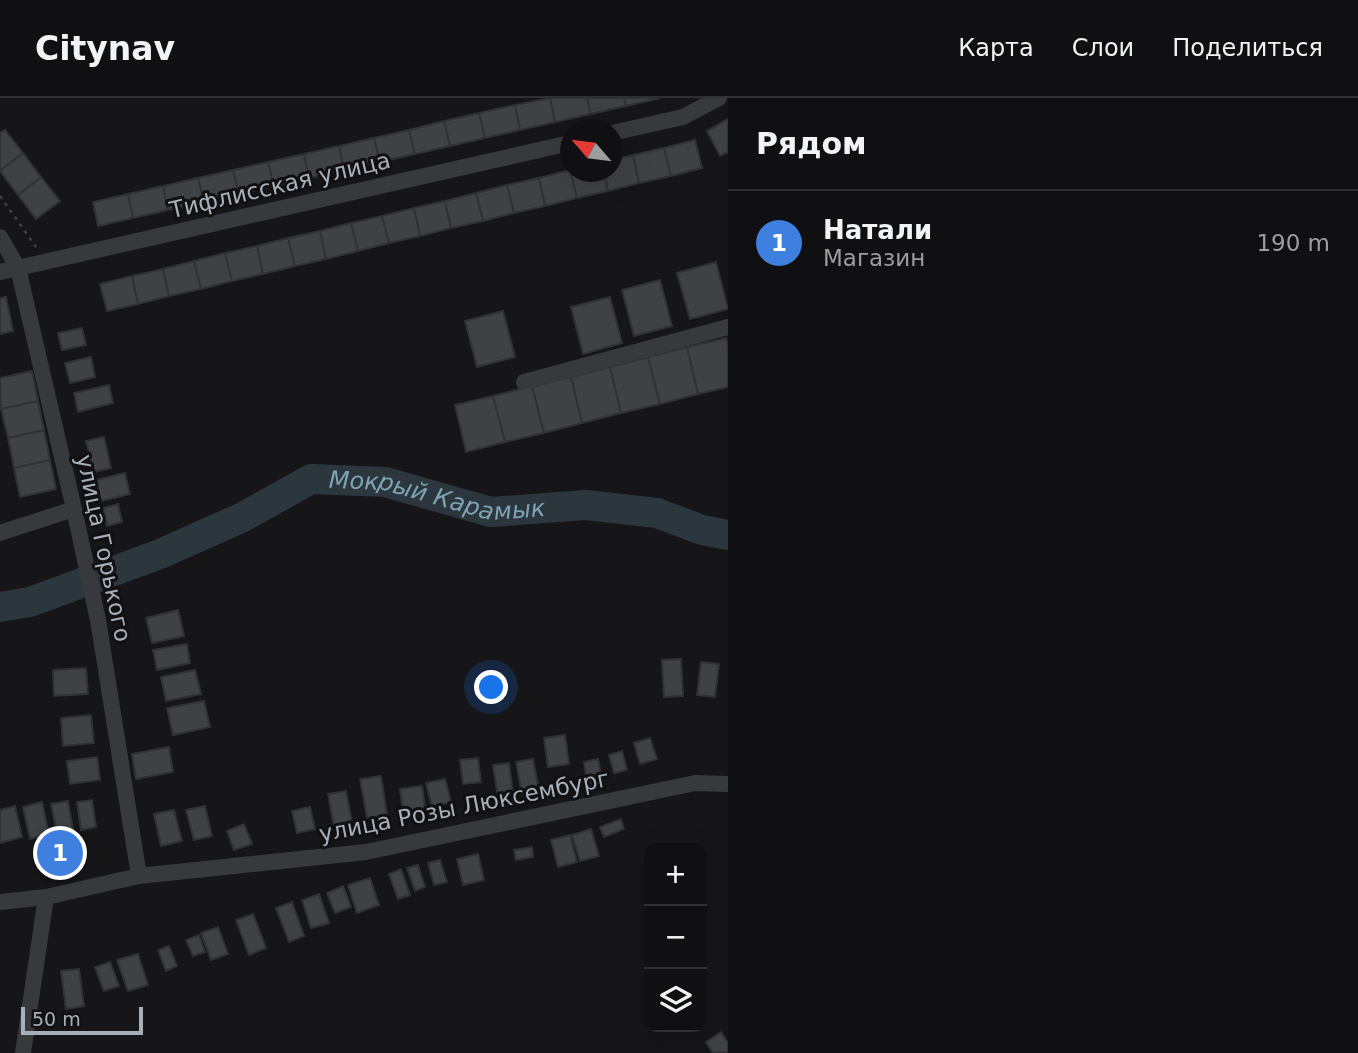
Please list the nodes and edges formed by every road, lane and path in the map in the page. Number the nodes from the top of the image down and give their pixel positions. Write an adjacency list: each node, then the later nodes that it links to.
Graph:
1 (719, 98): 2 (street)
2 (623, 131)
3 (560, 145): 6 (street, Тифлисская улица)
4 (0, 196): 6 (path)
5 (0, 237): 7 (street, улица Горького)
6 (46, 261): 7 (street, Тифлисская улица)
7 (18, 268): 8 (street, Тифлисская улица); 11 (street, улица Горького)
8 (0, 272)
9 (728, 327): 10 (street)
10 (524, 382)
11 (74, 509): 12 (street); 14 (street, улица Горького)
12 (0, 533)
13 (728, 784): 14 (street, улица Розы Люксембург)
14 (139, 876): 15 (street, улица Розы Люксембург)
15 (46, 897): 16 (street, улица Розы Люксембург); 17 (street)
16 (0, 902)
17 (23, 1053)

